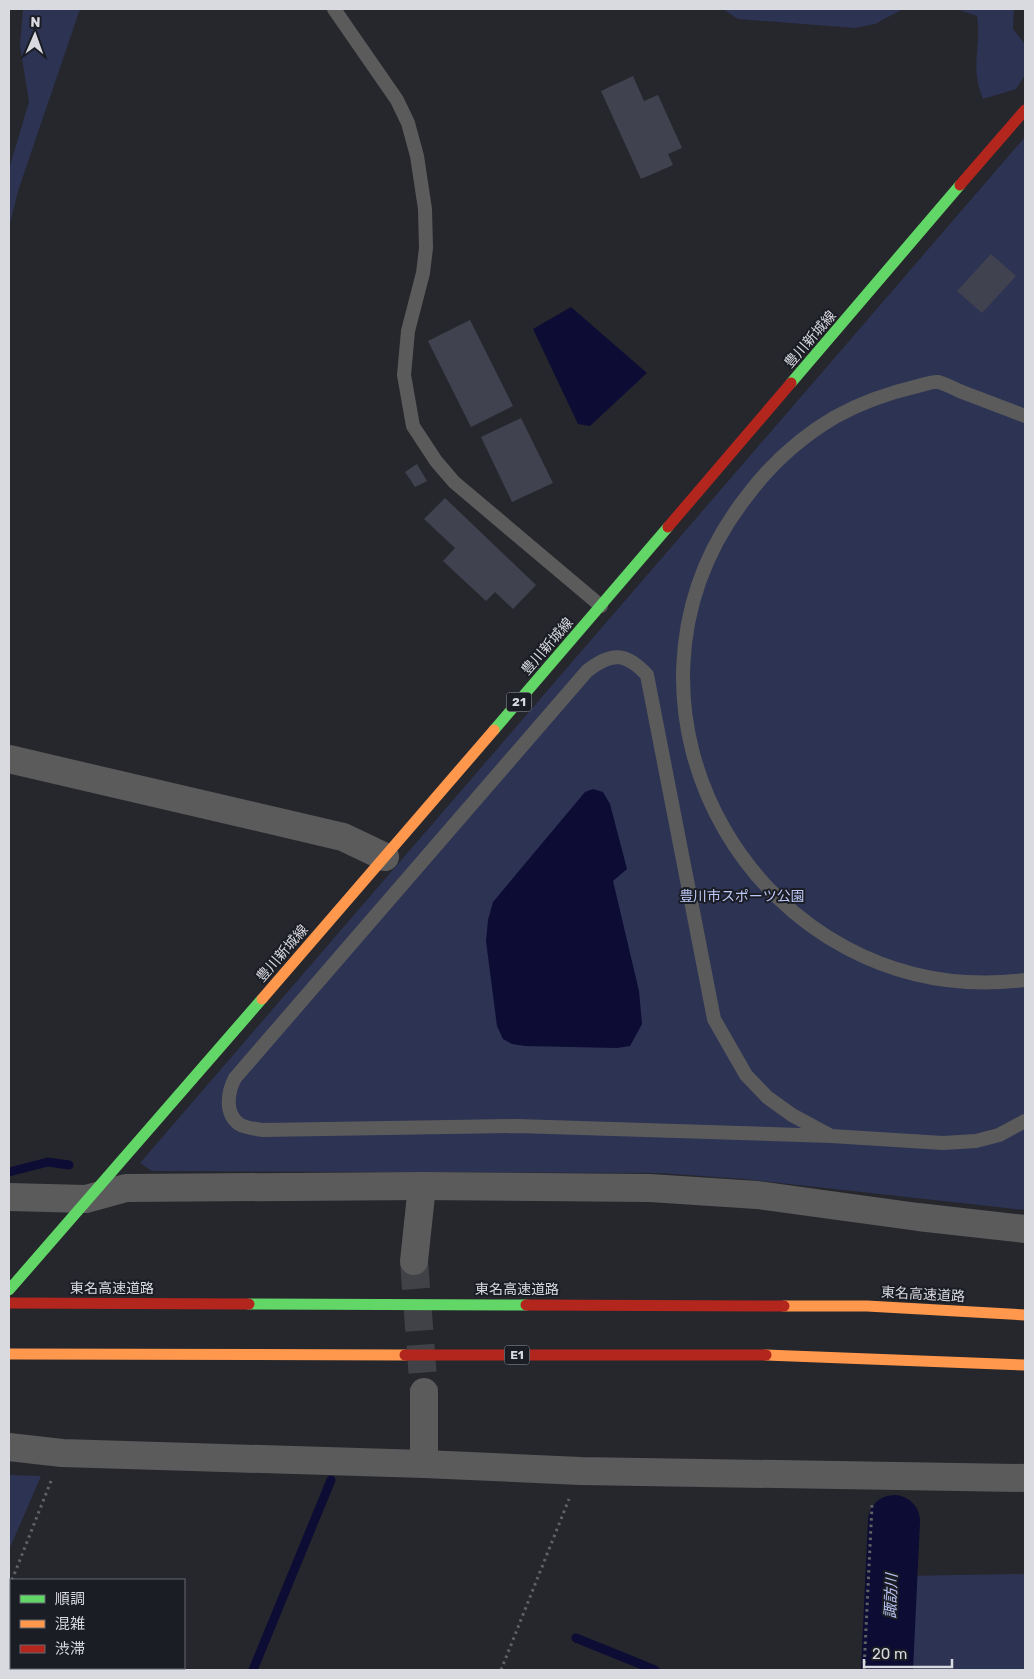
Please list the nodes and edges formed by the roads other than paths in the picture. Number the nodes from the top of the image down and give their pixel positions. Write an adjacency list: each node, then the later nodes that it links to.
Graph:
1 (334, 9): 4 (lane)
2 (1025, 110): 4 (main road, 豊川新城線 / 21)
3 (1025, 416): 7 (lane)
4 (602, 606): 6 (main road, 豊川新城線 / 21)
5 (9, 760): 6 (street)
6 (385, 857): 12 (main road, 豊川新城線 / 21)
7 (1025, 980)
8 (1025, 1121): 9 (lane)
9 (831, 1136): 9 (lane)
10 (422, 1186): 12 (street); 13 (street); 14 (street)
11 (9, 1197): 12 (street)
12 (86, 1199): 15 (main road, 豊川新城線 / 21)
13 (1025, 1229)
14 (414, 1261)
15 (9, 1290)
16 (9, 1303): 17 (main road, 東名高速道路)
17 (1025, 1315)
18 (9, 1354): 19 (main road, E1)
19 (233, 1355): 20 (main road, E1); 21 (main road)
20 (1025, 1365)
21 (111, 1366)
22 (424, 1392): 24 (street)
23 (9, 1448): 24 (street)
24 (424, 1464): 25 (street)
25 (1025, 1478)

